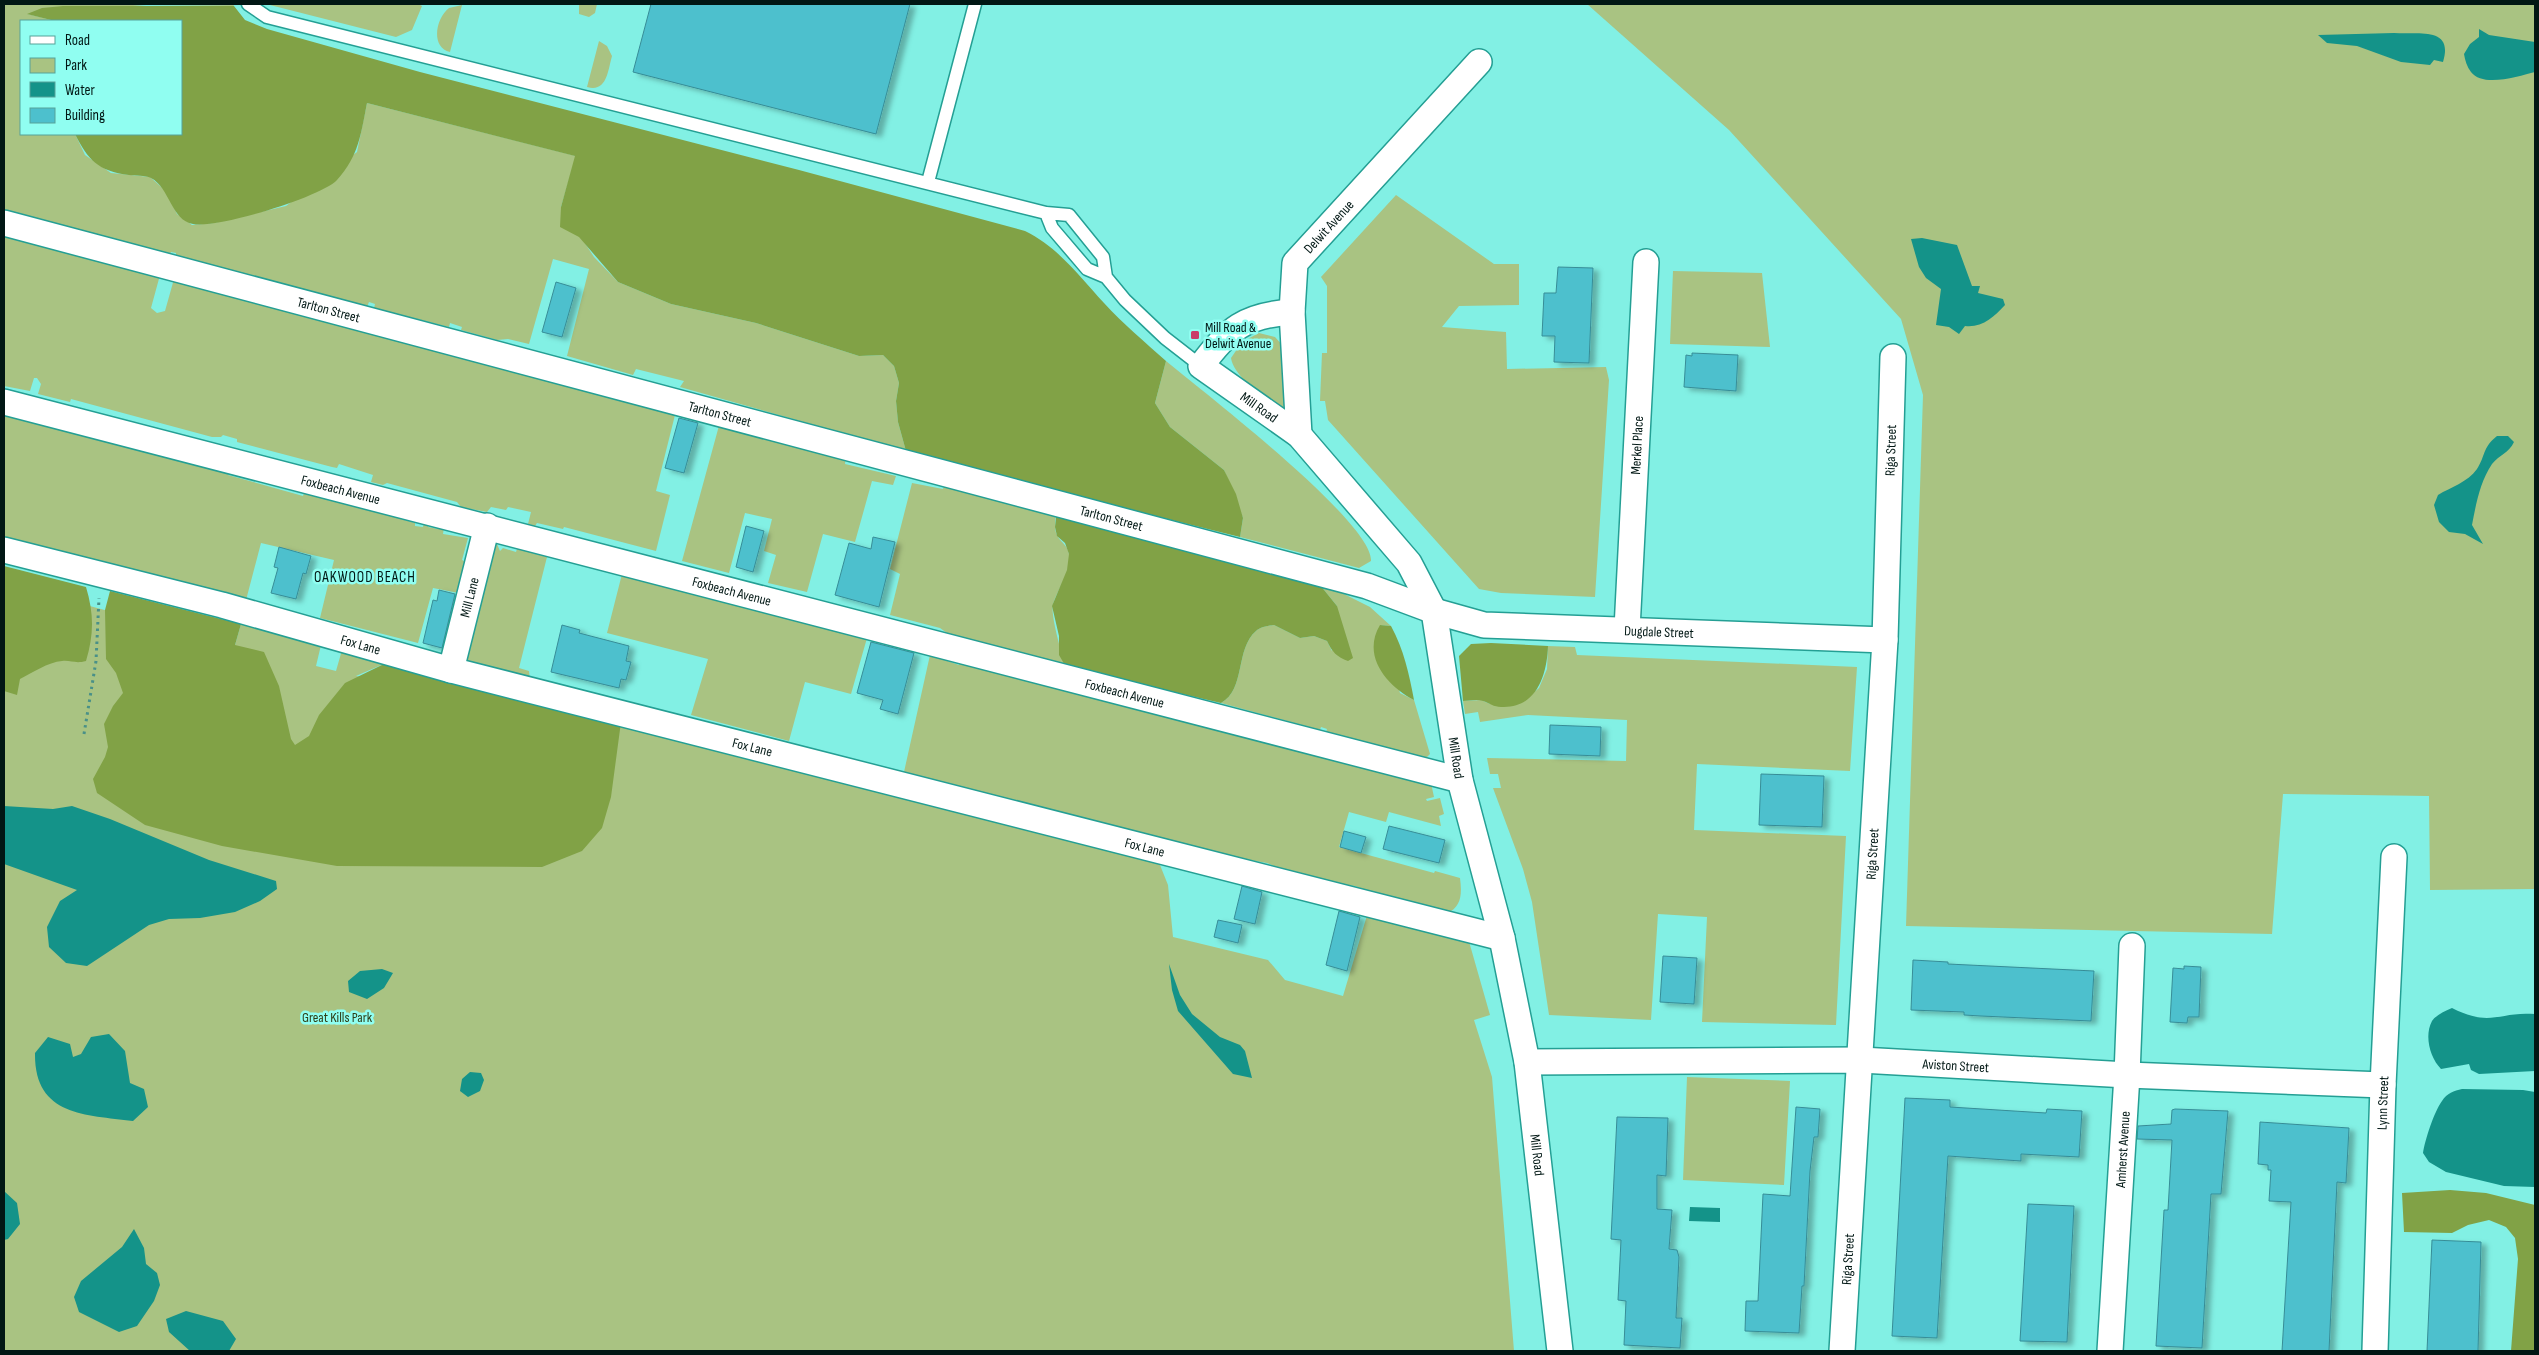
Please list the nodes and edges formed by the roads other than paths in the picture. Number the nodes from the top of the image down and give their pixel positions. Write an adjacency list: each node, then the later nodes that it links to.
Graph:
1 (248, 4): 4 (lane)
2 (974, 4): 4 (lane)
3 (1479, 62): 9 (street, Delwit Avenue)
4 (928, 182): 5 (lane)
5 (1046, 213): 8 (lane); 8 (lane)
6 (4, 223): 16 (street, Tarlton Street)
7 (1646, 262): 17 (street, Merkel Place)
8 (1106, 277): 11 (lane)
9 (1292, 312): 11 (street); 13 (street, Delwit Avenue)
10 (1893, 357): 18 (street, Riga Street)
11 (1201, 366): 13 (street, Mill Road)
12 (4, 402): 14 (street, Foxbeach Avenue)
13 (1299, 435): 16 (street, Mill Road)
14 (487, 526): 19 (street, Mill Lane); 20 (street, Foxbeach Avenue)
15 (4, 550): 19 (street, Fox Lane)
16 (1434, 611): 17 (street, Dugdale Street); 20 (street, Mill Road)
17 (1627, 629): 18 (street, Dugdale Street)
18 (1885, 640): 24 (street, Riga Street)
19 (451, 670): 22 (street, Fox Lane)
20 (1460, 780): 22 (street, Mill Road)
21 (2394, 857): 27 (street, Lynn Street)
22 (1502, 938): 25 (street, Mill Road)
23 (2132, 946): 26 (street, Amherst Avenue)
24 (1861, 1060): 25 (street, Aviston Street); 26 (street, Aviston Street); 29 (street, Riga Street)
25 (1527, 1062): 28 (street, Mill Road)
26 (2127, 1075): 27 (street, Aviston Street); 30 (street, Amherst Avenue)
27 (2383, 1085): 31 (street, Lynn Street)
28 (1560, 1351)
29 (1842, 1351)
30 (2110, 1351)
31 (2375, 1351)

